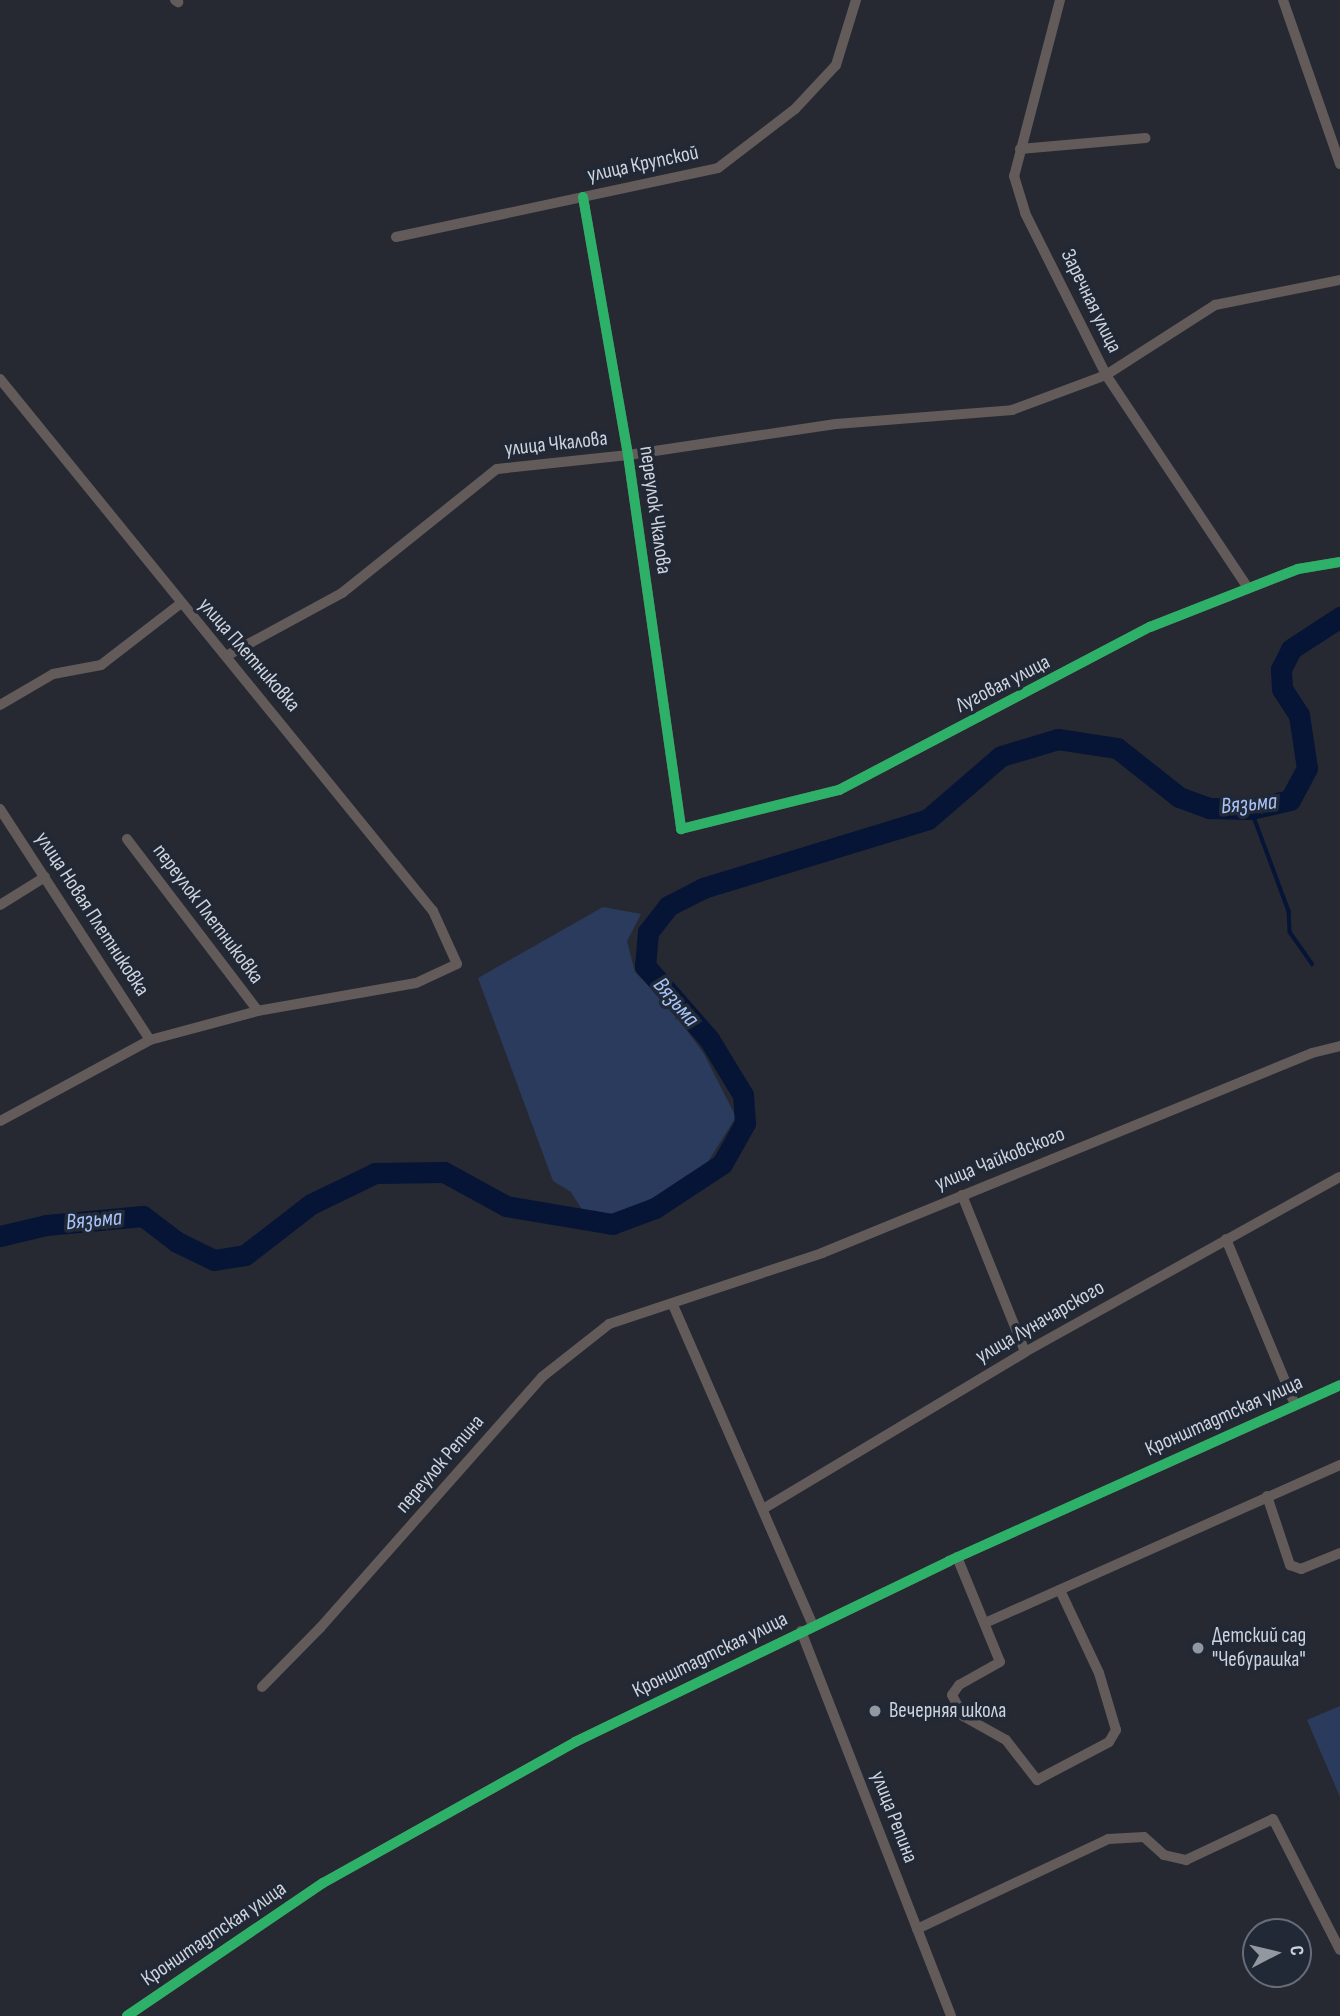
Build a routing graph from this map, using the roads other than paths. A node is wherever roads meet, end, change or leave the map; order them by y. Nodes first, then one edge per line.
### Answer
1 (856, 0) edge
2 (1060, 0) edge
3 (1283, 0) edge
4 (1146, 138) dead end
5 (1020, 149) junction
6 (1340, 164) edge
7 (583, 197) junction
8 (396, 237) dead end
9 (1340, 279) edge
10 (1106, 375) junction
11 (0, 379) edge
12 (628, 456) junction
13 (1340, 562) edge
14 (1248, 588) junction
15 (180, 604) junction
16 (228, 655) junction
17 (0, 705) edge
18 (0, 810) edge
19 (681, 829) joint
20 (127, 839) dead end
21 (45, 877) junction
22 (0, 905) edge
23 (258, 1011) junction
24 (150, 1040) junction
25 (1340, 1046) edge
26 (0, 1121) edge
27 (1340, 1177) edge
28 (962, 1195) junction
29 (1226, 1239) junction
30 (673, 1305) junction
31 (1025, 1352) junction
32 (1340, 1385) edge
33 (1295, 1405) junction
34 (1340, 1465) edge
35 (1267, 1496) junction
36 (763, 1509) junction
37 (1340, 1553) edge
38 (957, 1557) junction
39 (1060, 1590) junction
40 (985, 1623) junction
41 (813, 1626) junction
42 (801, 1631) junction
43 (262, 1687) dead end
44 (917, 1929) junction
45 (1340, 1950) edge
46 (127, 2016) edge
47 (951, 2016) edge

1 - 7 street, улица Крупской
2 - 5 street, Заречная улица
3 - 6 street
4 - 5 street
5 - 10 street, Заречная улица
7 - 8 street, улица Крупской
7 - 12 street, переулок Чкалова
9 - 10 street, улица Чкалова
10 - 12 street, улица Чкалова
10 - 14 street, Заречная улица
11 - 15 street, улица Плетниковка
12 - 16 street, улица Чкалова
12 - 19 street, переулок Чкалова
13 - 14 street, Луговая улица
14 - 19 street, Луговая улица
15 - 16 street, улица Плетниковка
15 - 17 street
16 - 23 street, улица Плетниковка
18 - 21 street, улица Новая Плетниковка
20 - 23 street, переулок Плетниковка
21 - 22 street
21 - 24 street, улица Новая Плетниковка
23 - 24 street
24 - 26 street
25 - 28 street, улица Чайковского
27 - 29 street, улица Луначарского
28 - 30 street, улица Чайковского
28 - 31 street
29 - 31 street, улица Луначарского
29 - 33 street
30 - 36 street
30 - 43 street, переулок Репина
31 - 36 street, улица Луначарского
32 - 33 street, Кронштадтская улица
33 - 38 street, Кронштадтская улица
34 - 35 street
35 - 37 street
35 - 39 street
36 - 41 street
38 - 40 street
38 - 41 street, Кронштадтская улица
39 - 40 street
39 - 40 street
41 - 42 street, Кронштадтская улица
42 - 44 street, улица Репина
42 - 46 street, Кронштадтская улица
44 - 45 street
44 - 47 street, улица Репина

